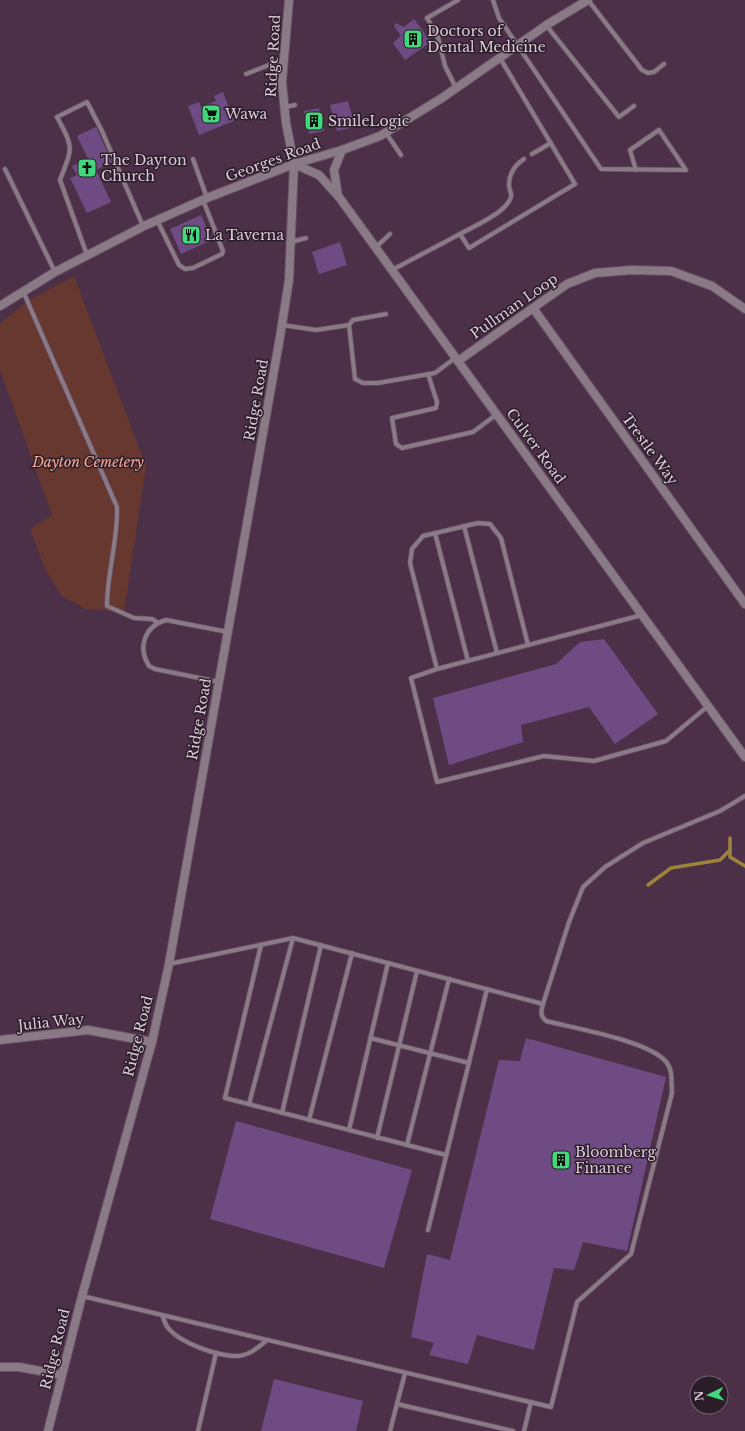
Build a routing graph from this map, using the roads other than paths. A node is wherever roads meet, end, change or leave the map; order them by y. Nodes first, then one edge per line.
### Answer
1 (289, 0) edge
2 (458, 0) edge
3 (493, 0) edge
4 (588, 0) edge
5 (546, 25) junction
6 (518, 45) junction
7 (499, 58) junction
8 (284, 59) junction
9 (664, 64) dead end
10 (246, 74) dead end
11 (456, 88) junction
12 (295, 105) dead end
13 (634, 106) dead end
14 (284, 107) junction
15 (386, 132) junction
16 (551, 144) junction
17 (342, 150) junction
18 (532, 154) dead end
19 (401, 156) dead end
20 (194, 159) dead end
21 (524, 159) dead end
22 (294, 164) junction
23 (5, 169) dead end
24 (636, 170) junction
25 (339, 197) junction
26 (205, 199) junction
27 (157, 220) junction
28 (144, 226) junction
29 (390, 234) dead end
30 (460, 234) junction
31 (306, 238) dead end
32 (291, 242) junction
33 (375, 247) junction
34 (87, 255) junction
35 (392, 270) junction
36 (55, 272) junction
37 (23, 291) junction
38 (0, 306) edge
39 (533, 308) junction
40 (745, 309) edge
41 (386, 314) dead end
42 (282, 325) junction
43 (349, 325) junction
44 (457, 360) junction
45 (428, 374) junction
46 (497, 414) junction
47 (464, 526) junction
48 (435, 533) junction
49 (745, 604) edge
50 (642, 615) junction
51 (157, 622) junction
52 (228, 632) junction
53 (528, 645) junction
54 (497, 653) junction
55 (468, 661) junction
56 (437, 669) junction
57 (219, 682) junction
58 (708, 706) junction
59 (745, 757) edge
60 (745, 796) edge
61 (293, 938) junction
62 (261, 945) junction
63 (321, 945) junction
64 (352, 953) junction
65 (388, 963) junction
66 (168, 964) junction
67 (417, 971) junction
68 (449, 979) junction
69 (487, 989) junction
70 (543, 1004) junction
71 (370, 1038) junction
72 (0, 1040) edge
73 (152, 1042) junction
74 (399, 1045) junction
75 (430, 1053) junction
76 (469, 1063) junction
77 (249, 1104) junction
78 (282, 1113) junction
79 (309, 1120) junction
80 (349, 1130) junction
81 (377, 1138) junction
82 (408, 1145) junction
83 (446, 1156) junction
84 (428, 1230) dead end
85 (82, 1296) junction
86 (162, 1314) junction
87 (267, 1340) junction
88 (216, 1353) junction
89 (0, 1367) edge
90 (405, 1373) junction
91 (62, 1376) junction
92 (531, 1402) junction
93 (397, 1404) junction
94 (48, 1431) edge
95 (198, 1431) edge
96 (390, 1431) edge
97 (513, 1431) edge
98 (524, 1431) edge

1 - 8 street, Ridge Road
2 - 11 lane
3 - 6 lane
4 - 5 street, Georges Road
4 - 9 lane
5 - 6 street, Georges Road
5 - 13 lane
6 - 7 street, Georges Road
6 - 24 lane
7 - 11 street, Georges Road
7 - 16 lane
8 - 10 lane
8 - 14 street, Ridge Road
11 - 15 street, Georges Road
12 - 14 lane
14 - 22 street, Ridge Road
15 - 17 street, Georges Road
15 - 19 lane
16 - 18 lane
16 - 30 lane
17 - 22 street, Georges Road
17 - 25 street
20 - 26 lane
21 - 30 lane
22 - 25 street, Culver Road
22 - 26 street, Georges Road
22 - 32 street, Ridge Road
23 - 36 lane
24 - 24 lane
25 - 33 street, Culver Road
26 - 27 street, Georges Road
26 - 27 lane
27 - 28 street, Georges Road
28 - 34 street, Georges Road
28 - 34 lane
29 - 33 lane
30 - 35 lane
31 - 32 lane
32 - 42 street, Ridge Road
33 - 35 street, Culver Road
34 - 36 street, Georges Road
35 - 44 street, Culver Road
36 - 37 street, Georges Road
37 - 38 street, Georges Road
37 - 51 lane
39 - 40 street, Pullman Loop
39 - 44 street, Pullman Loop
39 - 49 street, Trestle Way
41 - 43 lane
42 - 43 lane
42 - 52 street, Ridge Road
43 - 45 lane
44 - 45 lane
44 - 46 street, Culver Road
45 - 46 lane
46 - 50 street, Culver Road
47 - 48 lane
47 - 53 lane
47 - 54 lane
48 - 55 lane
48 - 56 lane
50 - 53 lane
50 - 58 street, Culver Road
51 - 52 lane
51 - 57 lane
52 - 57 street, Ridge Road
53 - 54 lane
54 - 55 lane
55 - 56 lane
56 - 58 lane
57 - 66 street, Ridge Road
58 - 59 street, Culver Road
60 - 70 lane
61 - 62 lane
61 - 63 lane
61 - 77 lane
62 - 66 lane
62 - 77 lane
63 - 64 lane
63 - 78 lane
64 - 65 lane
64 - 79 lane
65 - 67 lane
65 - 71 lane
66 - 73 street, Ridge Road
67 - 68 lane
67 - 74 lane
68 - 69 lane
68 - 75 lane
69 - 70 lane
69 - 76 lane
70 - 92 lane
71 - 74 lane
71 - 80 lane
72 - 73 street, Julia Way
73 - 85 street, Ridge Road
74 - 75 lane
74 - 81 lane
75 - 76 lane
75 - 82 lane
76 - 83 lane
77 - 78 lane
78 - 79 lane
79 - 80 lane
80 - 81 lane
81 - 82 lane
82 - 83 lane
83 - 84 lane
85 - 86 lane
85 - 91 street, Ridge Road
86 - 87 lane
86 - 88 lane
87 - 88 lane
87 - 90 lane
88 - 95 lane
89 - 91 street
90 - 92 lane
90 - 93 lane
91 - 94 street, Ridge Road
92 - 98 lane
93 - 96 lane
93 - 97 lane

